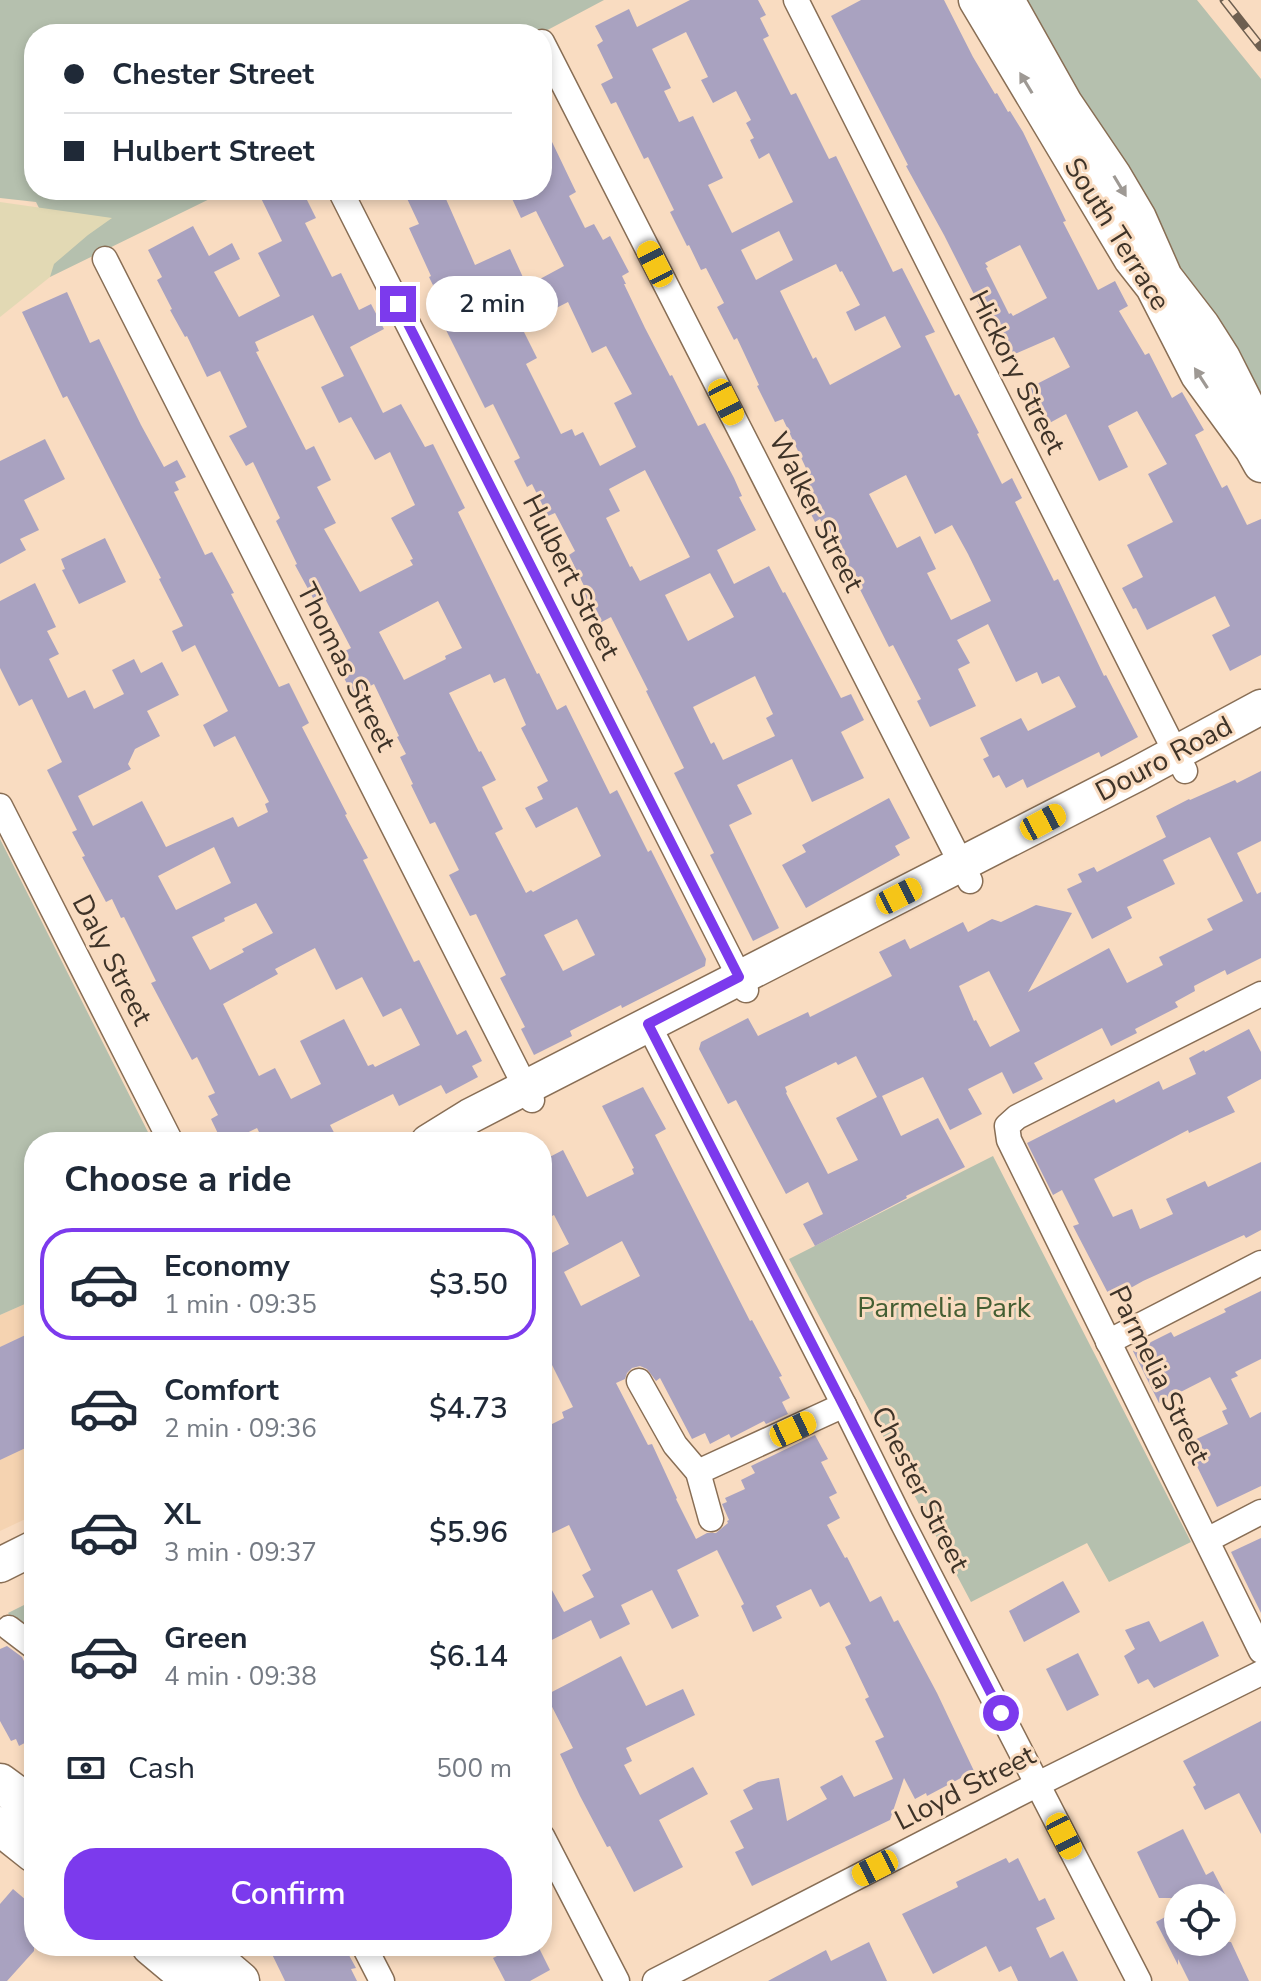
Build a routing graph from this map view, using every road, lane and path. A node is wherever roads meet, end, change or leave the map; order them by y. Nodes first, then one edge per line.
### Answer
1 (796, 0) edge
2 (976, 0) edge
3 (1007, 0) edge
4 (552, 62) edge
5 (345, 200) edge
6 (105, 259) dead end
7 (1256, 414) edge
8 (1261, 465) edge
9 (1261, 707) edge
10 (1261, 729) edge
11 (1180, 762) junction
12 (0, 806) edge
13 (966, 872) junction
14 (743, 985) junction
15 (1261, 994) edge
16 (652, 1031) junction
17 (529, 1095) junction
18 (166, 1132) edge
19 (444, 1132) edge
20 (475, 1132) edge
21 (1261, 1263) edge
22 (1108, 1342) junction
23 (639, 1381) dead end
24 (844, 1405) junction
25 (698, 1472) junction
26 (1261, 1512) edge
27 (711, 1519) dead end
28 (1207, 1540) junction
29 (24, 1553) edge
30 (0, 1565) edge
31 (24, 1575) edge
32 (0, 1587) edge
33 (9, 1628) dead end
34 (24, 1639) edge
35 (1261, 1651) edge
36 (1261, 1673) edge
37 (1038, 1784) junction
38 (17, 1798) edge
39 (24, 1821) edge
40 (552, 1855) edge
41 (163, 1956) edge
42 (211, 1956) edge
43 (369, 1956) edge
44 (193, 1981) edge
45 (240, 1981) edge
46 (382, 1981) edge
47 (617, 1981) edge
48 (655, 1981) edge
49 (1139, 1981) edge

1 - 11 street, Hickory Street
8 -> 2 street, South Terrace
3 -> 7 street, South Terrace
4 - 13 street, Walker Street
5 - 14 street, Hulbert Street
6 - 17 street, Thomas Street
9 - 11 street, Douro Road
10 - 11 street, Douro Road
11 - 13 street, Douro Road
12 - 18 street, Daly Street
13 - 14 street, Douro Road
14 - 16 street, Douro Road
15 - 22 street, Parmelia Street
16 - 17 street, Douro Road
16 - 24 street, Chester Street
17 - 19 street, Douro Road
17 - 20 street, Douro Road
21 - 22 street
22 - 28 street, Parmelia Street
23 - 25 street
24 - 25 street
24 - 37 street, Chester Street
25 - 27 street
26 - 28 street
28 - 35 street, Parmelia Street
29 - 30 street
31 - 32 street
33 - 34 street
36 - 37 street, Lloyd Street
37 - 48 street, Lloyd Street
37 - 49 street, Chester Street
38 - 39 main road
40 - 47 street
41 - 44 main road
42 - 45 main road
43 - 46 street

